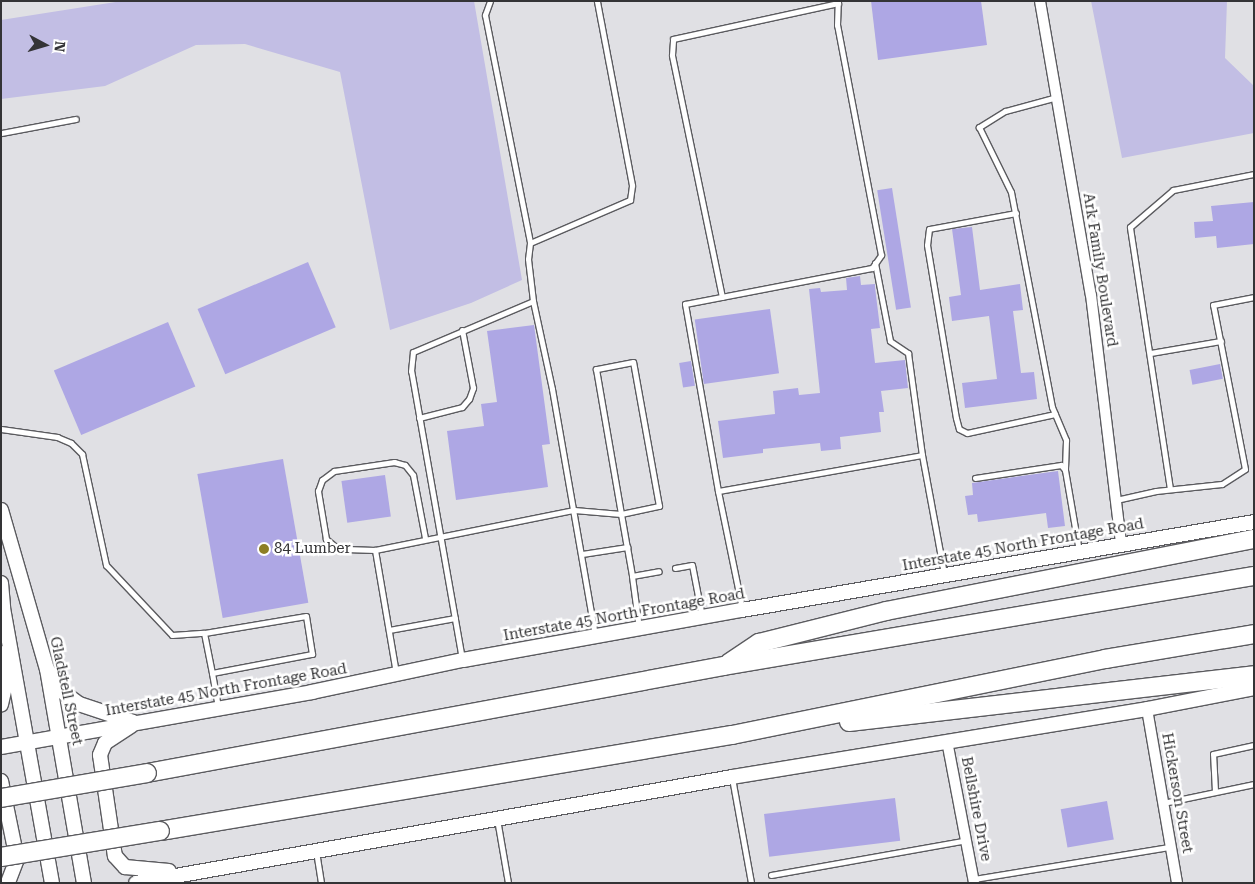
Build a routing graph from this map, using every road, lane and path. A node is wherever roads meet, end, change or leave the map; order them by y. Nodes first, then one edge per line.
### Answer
1 (490, 1) edge
2 (597, 1) edge
3 (1040, 1) edge
4 (838, 2) edge
5 (1057, 97) junction
6 (76, 119) dead end
7 (1, 133) edge
8 (1254, 174) edge
9 (1016, 213) junction
10 (530, 243) junction
11 (876, 263) junction
12 (722, 297) junction
13 (1254, 297) edge
14 (533, 300) junction
15 (462, 330) junction
16 (1221, 341) junction
17 (1150, 353) junction
18 (1055, 414) junction
19 (419, 418) junction
20 (1, 429) edge
21 (922, 455) junction
22 (1065, 470) junction
23 (975, 478) dead end
24 (1170, 489) junction
25 (718, 492) junction
26 (1115, 500) junction
27 (1, 510) edge
28 (574, 510) junction
29 (621, 514) junction
30 (1254, 522) edge
31 (440, 535) junction
32 (425, 538) junction
33 (1254, 539) edge
34 (1121, 544) junction
35 (627, 547) junction
36 (375, 550) junction
37 (1079, 551) junction
38 (582, 554) junction
39 (675, 568) dead end
40 (658, 571) dead end
41 (632, 576) junction
42 (1254, 576) edge
43 (944, 577) junction
44 (1, 583) edge
45 (742, 610) junction
46 (455, 618) junction
47 (702, 618) junction
48 (389, 630) junction
49 (640, 630) junction
50 (204, 633) junction
51 (1254, 634) edge
52 (596, 638) junction
53 (1, 654) edge
54 (463, 660) junction
55 (724, 666) junction
56 (47, 670) junction
57 (212, 673) junction
58 (396, 674) junction
59 (1254, 675) edge
60 (1254, 688) edge
61 (1, 705) edge
62 (218, 708) junction
63 (1147, 709) junction
64 (136, 723) junction
65 (732, 735) junction
66 (60, 737) junction
67 (947, 741) junction
68 (26, 744) junction
69 (1254, 744) edge
70 (1, 747) edge
71 (732, 777) junction
72 (1, 781) edge
73 (1254, 784) edge
74 (1215, 791) junction
75 (1, 798) edge
76 (1163, 803) junction
77 (497, 819) junction
78 (968, 840) junction
79 (1170, 847) junction
80 (316, 850) junction
81 (1, 857) edge
82 (197, 872) junction
83 (771, 875) dead end
84 (974, 881) edge
85 (143, 882) edge
86 (8, 883) edge
87 (52, 883) edge
88 (84, 883) edge
89 (321, 883) edge
90 (508, 883) edge
91 (751, 883) edge
92 (1177, 883) edge

1 - 10 lane
2 - 10 lane
3 - 5 street, Ark Family Boulevard
4 - 11 lane
4 - 12 lane
5 - 9 lane
5 - 26 street, Ark Family Boulevard
6 - 7 lane
8 - 17 lane
9 - 18 lane
9 - 18 lane
10 - 14 lane
11 - 12 lane
11 - 21 lane
12 - 25 lane
13 - 16 lane
14 - 15 lane
14 - 28 lane
15 - 19 lane
15 - 19 lane
16 - 17 lane
16 - 24 lane
17 - 24 lane
18 - 22 lane
19 - 31 lane
20 - 50 lane
21 - 25 lane
21 - 43 lane
22 - 23 lane
22 - 37 lane
24 - 26 lane
25 - 45 lane
26 - 34 street, Ark Family Boulevard
27 - 56 main road, Gladstell Street
28 - 29 lane
28 - 31 lane
28 - 38 lane
29 - 29 lane
29 - 35 lane
30 - 34 main road, Interstate 45 North Frontage Road
31 - 32 lane
31 - 46 lane
32 - 36 lane
32 - 36 lane
33 - 55 highway
34 - 37 main road, Interstate 45 North Frontage Road
35 - 38 lane
35 - 41 lane
36 - 48 lane
37 - 43 main road, Interstate 45 North Frontage Road
38 - 52 lane
39 - 47 lane
40 - 41 lane
41 - 49 lane
42 - 55 highway
43 - 45 main road, Interstate 45 North Frontage Road
44 - 68 main road
45 - 47 main road, Interstate 45 North Frontage Road
46 - 48 lane
46 - 54 lane
47 - 49 main road, Interstate 45 North Frontage Road
48 - 58 lane
49 - 52 main road, Interstate 45 North Frontage Road
50 - 57 lane
50 - 57 lane
51 - 65 highway
52 - 54 main road, Interstate 45 North Frontage Road
53 - 61 main road
54 - 58 main road, Interstate 45 North Frontage Road
55 - 75 highway, bridge
56 - 64 main road
56 - 66 main road, Gladstell Street
57 - 62 lane
58 - 62 main road, Interstate 45 North Frontage Road
59 - 65 highway
60 - 63 main road
62 - 64 main road, Interstate 45 North Frontage Road
63 - 67 main road
63 - 76 street, Hickerson Street
64 - 66 main road, Interstate 45 North Frontage Road
64 - 82 main road
65 - 81 highway, bridge
66 - 68 main road, Interstate 45 North Frontage Road
66 - 88 main road, Gladstell Street
67 - 71 main road
67 - 78 street, Bellshire Drive
68 - 70 main road, Interstate 45 North Frontage Road
68 - 87 main road
69 - 74 lane
71 - 77 main road
71 - 91 lane
72 - 86 main road
73 - 74 lane
74 - 76 lane
76 - 79 street, Hickerson Street
77 - 80 main road
77 - 90 lane
78 - 83 lane
78 - 84 street, Bellshire Drive
79 - 84 lane
79 - 92 street, Hickerson Street
80 - 82 main road
80 - 89 lane
82 - 85 main road

